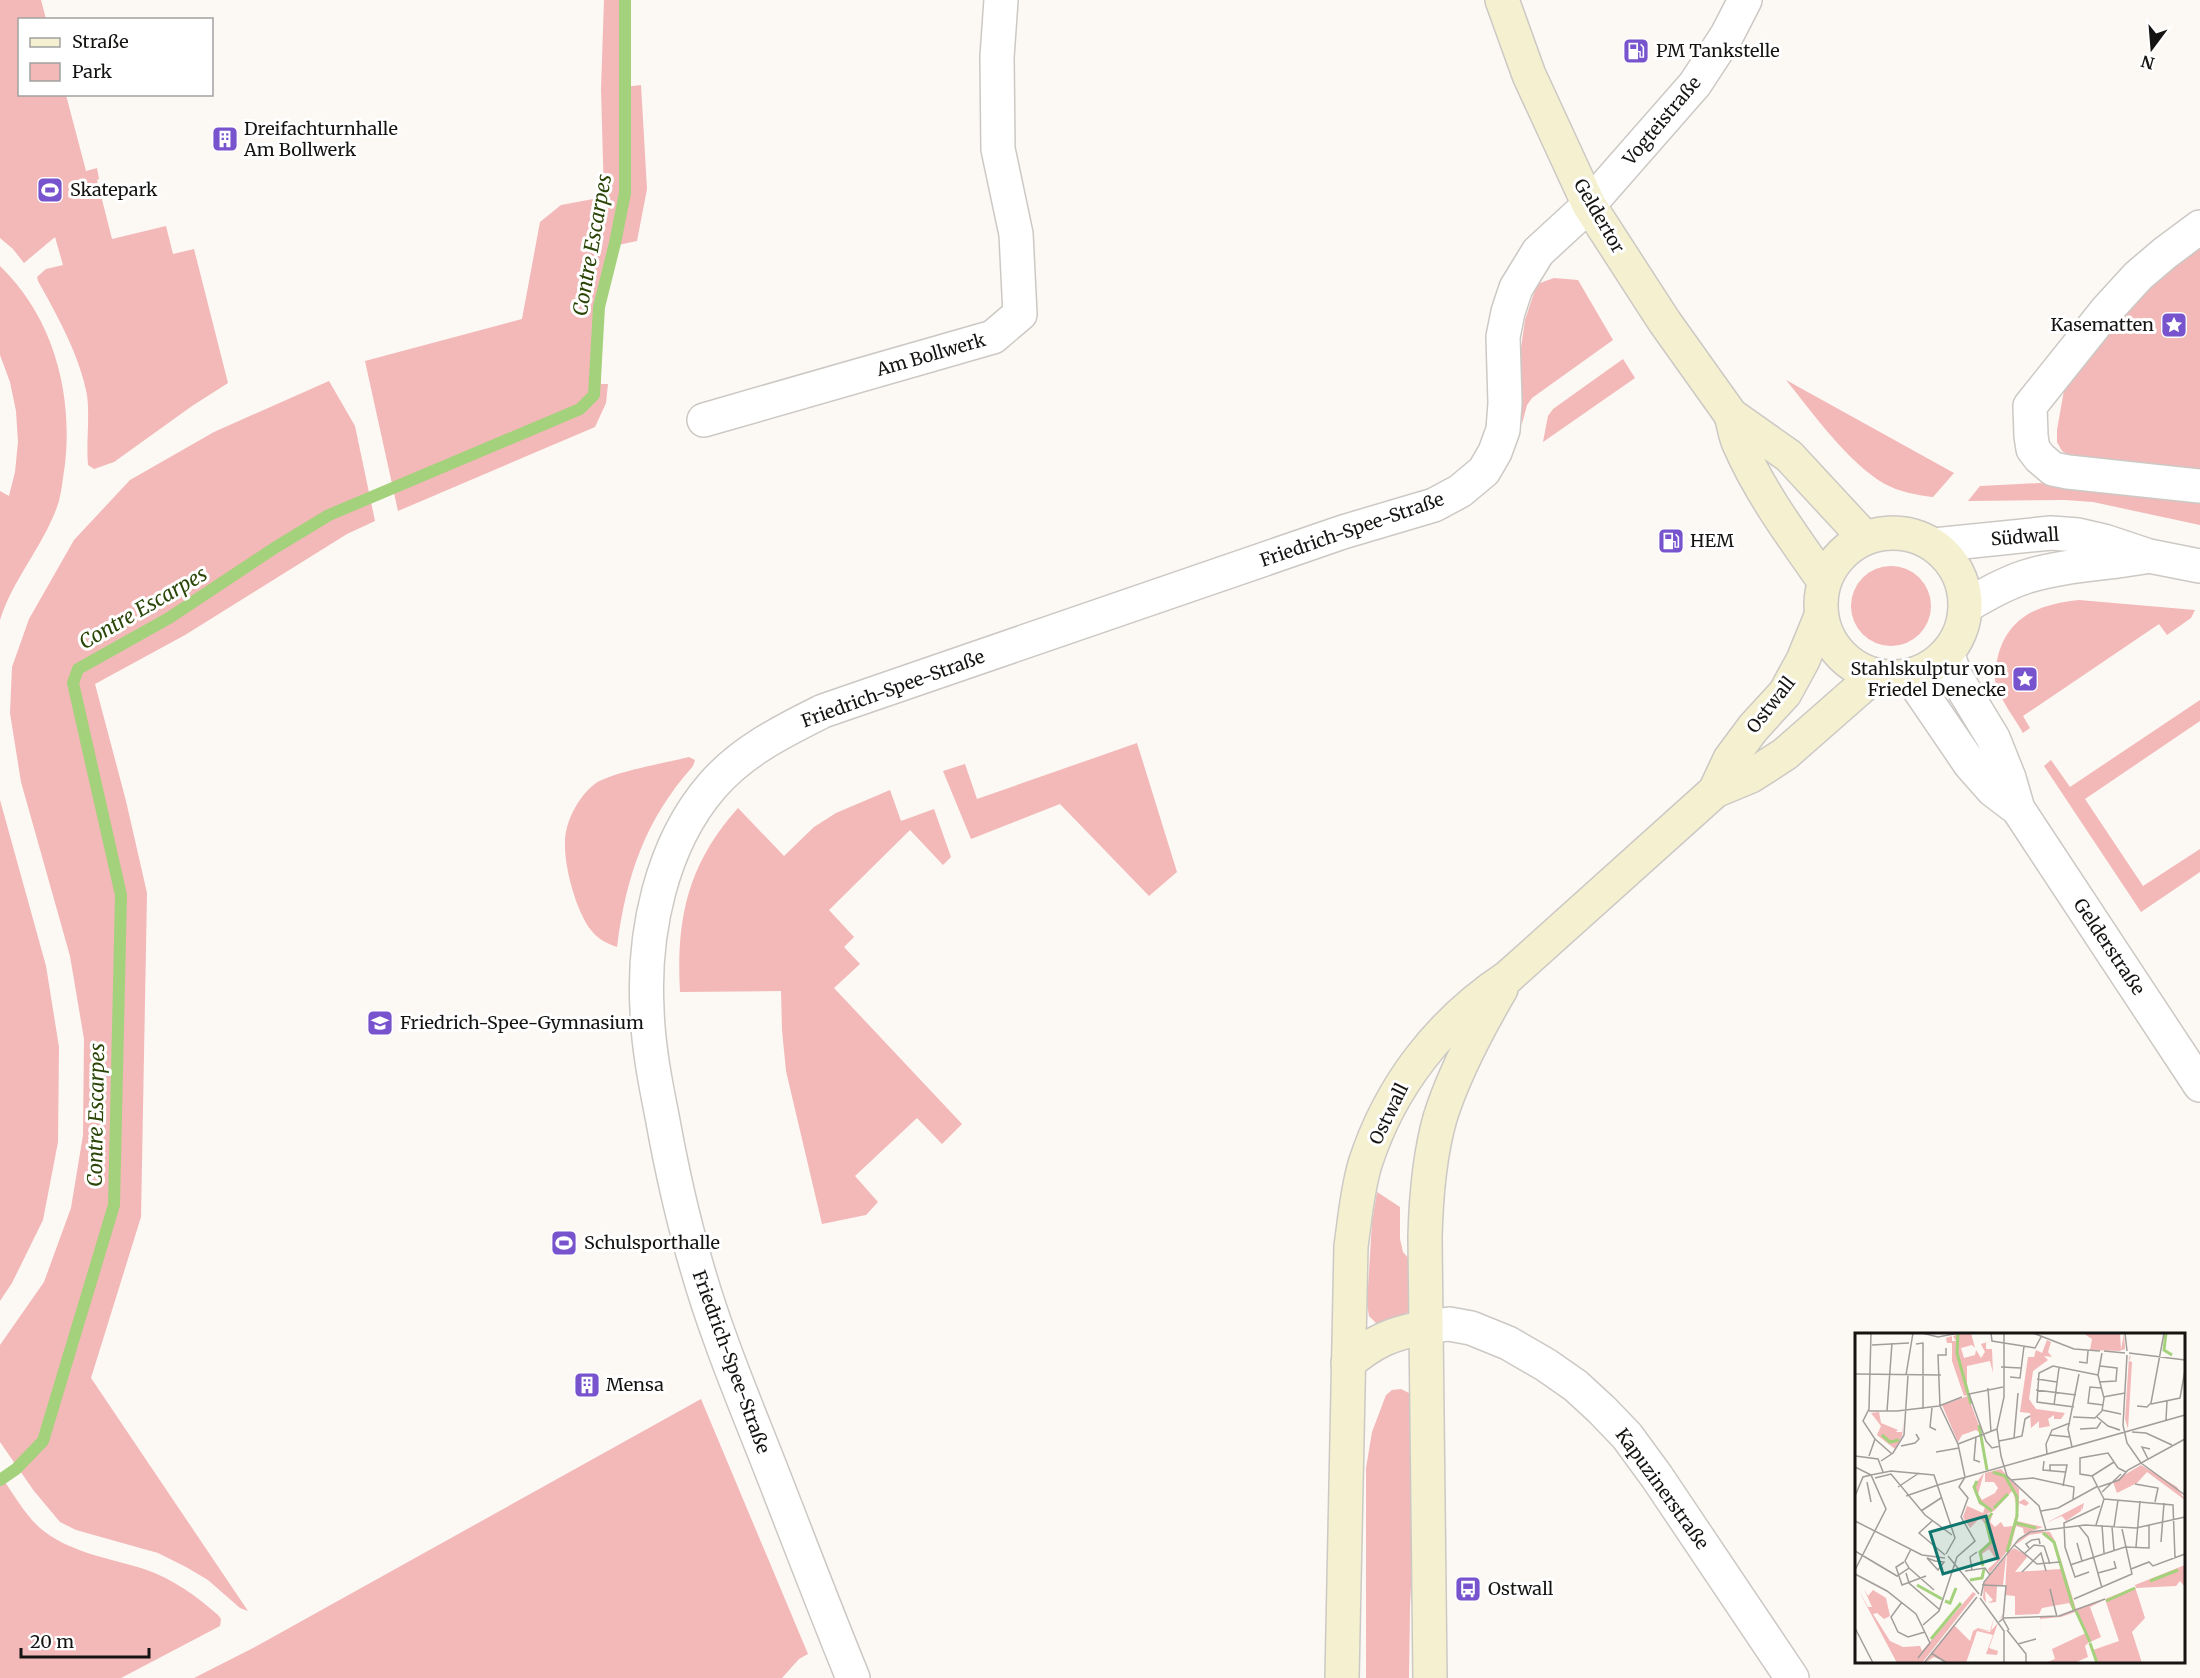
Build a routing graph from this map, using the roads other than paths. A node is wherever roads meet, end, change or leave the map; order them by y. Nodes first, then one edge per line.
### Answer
1 (1000, 0) edge
2 (1502, 0) edge
3 (1745, 0) edge
4 (1589, 205) junction
5 (2200, 227) edge
6 (1731, 415) junction
7 (704, 420) dead end
8 (2200, 486) edge
9 (1865, 538) junction
10 (1934, 545) junction
11 (2149, 556) junction
12 (2200, 566) edge
13 (1824, 581) junction
14 (1966, 606) junction
15 (1821, 616) junction
16 (1947, 653) junction
17 (1875, 675) junction
18 (1910, 676) junction
19 (1715, 791) junction
20 (2018, 810) junction
21 (1508, 977) junction
22 (2200, 1085) edge
23 (1426, 1327) junction
24 (1348, 1363) junction
25 (853, 1678) edge
26 (1342, 1678) edge
27 (1430, 1678) edge
28 (1792, 1678) edge

1 - 7 street, Am Bollwerk
2 - 4 main road, Geldertor
3 - 4 street, Vogteistraße
4 - 6 main road, Geldertor
4 - 25 street, Friedrich-Spee-Straße
5 - 8 street
6 - 9 main road, Geldertor
6 - 13 main road, Geldertor
9 - 10 main road
9 - 13 main road
10 - 11 street, Südwall
10 - 14 main road
11 - 12 street, Südwall
11 - 14 street, Südwall
13 - 15 main road
14 - 16 main road
15 - 17 main road
15 - 19 main road, Ostwall
16 - 18 main road
16 - 20 street, Gelderstraße
17 - 18 main road
17 - 19 main road, Ostwall
18 - 20 street, Gelderstraße
19 - 21 main road, Ostwall
20 - 22 street, Gelderstraße
21 - 23 main road, Ostwall
21 - 24 main road, Ostwall
23 - 24 main road
23 - 27 main road, Ostwall
23 - 28 street, Kapuzinerstraße
24 - 26 main road, Ostwall

